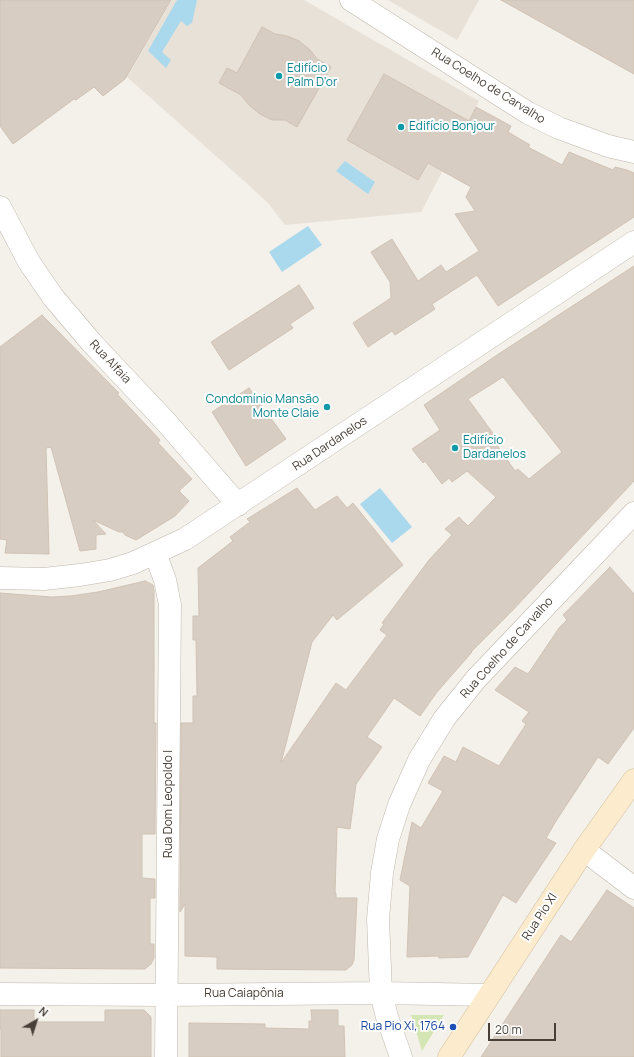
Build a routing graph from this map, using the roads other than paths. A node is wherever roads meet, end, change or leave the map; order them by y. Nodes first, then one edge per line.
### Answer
1 (351, 0) edge
2 (634, 152) edge
3 (0, 207) edge
4 (634, 242) edge
5 (238, 505) junction
6 (634, 513) edge
7 (155, 553) junction
8 (0, 578) edge
9 (634, 780) edge
10 (584, 850) junction
11 (634, 888) edge
12 (381, 993) junction
13 (0, 994) edge
14 (167, 995) junction
15 (489, 995) junction
16 (166, 1057) edge
17 (401, 1057) edge
18 (449, 1057) edge

1 - 2 street, Rua Coelho de Carvalho
3 - 5 street, Rua Alfaia
4 - 5 street, Rua Dardanelos
5 - 7 street, Rua Dardanelos
6 - 12 street, Rua Coelho de Carvalho
7 - 8 street, Rua Dardanelos
7 - 14 street, Rua Dom Leopoldo I
9 - 10 street, Rua Pio XI
10 - 11 street
10 - 15 street, Rua Pio XI
12 - 14 street, Rua Caiapônia
12 - 15 street, Rua Caiapônia
12 - 17 street, Rua Coelho de Carvalho
13 - 14 street, Rua Caiapônia
14 - 16 street, Rua Dom Leopoldo I
15 - 18 street, Rua Pio XI

